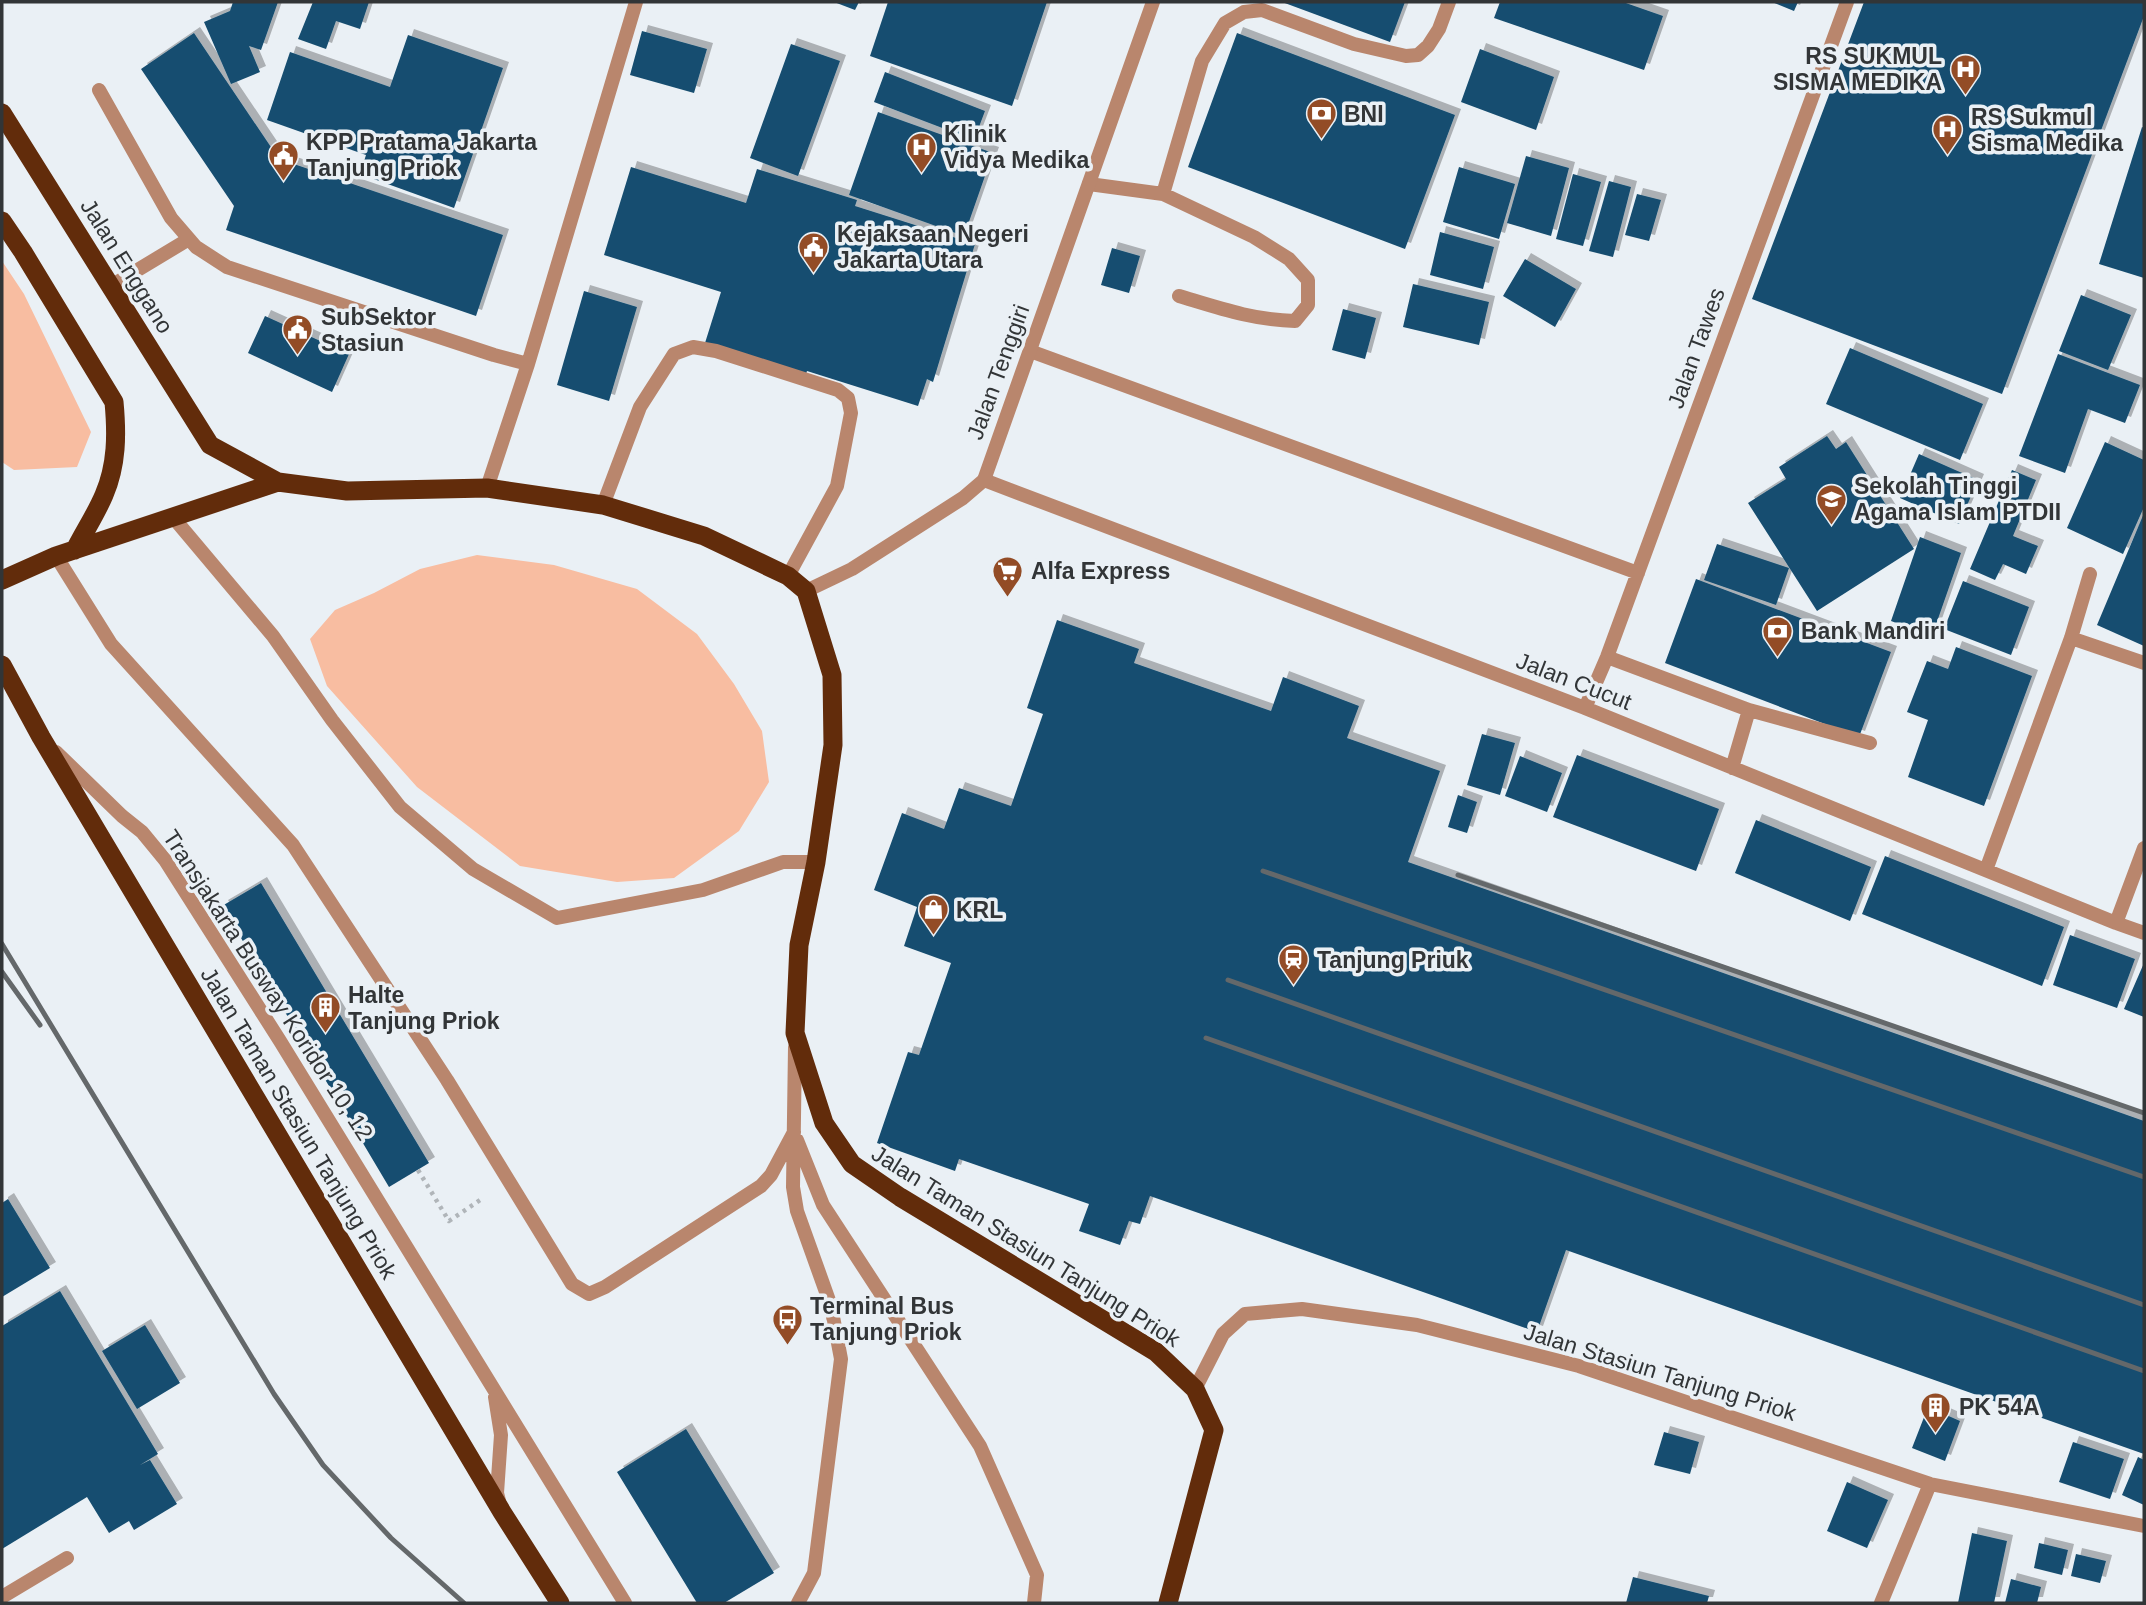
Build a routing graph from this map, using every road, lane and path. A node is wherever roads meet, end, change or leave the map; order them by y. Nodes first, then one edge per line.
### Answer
1 (636, 2) edge
2 (1153, 2) edge
3 (1449, 2) edge
4 (1847, 2) edge
5 (99, 90) dead end
6 (2, 113) edge
7 (1089, 184) junction
8 (1163, 194) junction
9 (2, 221) edge
10 (189, 239) junction
11 (111, 286) junction
12 (1179, 296) dead end
13 (1030, 351) junction
14 (528, 364) junction
15 (984, 480) junction
16 (278, 482) junction
17 (487, 488) junction
18 (603, 505) junction
19 (172, 516) junction
20 (66, 553) junction
21 (1638, 573) junction
22 (2090, 574) dead end
23 (789, 576) junction
24 (2, 580) edge
25 (806, 591) junction
26 (2071, 638) junction
27 (1607, 657) junction
28 (2144, 663) edge
29 (2, 665) edge
30 (1585, 708) junction
31 (1749, 710) junction
32 (41, 737) junction
33 (1870, 743) dead end
34 (1732, 768) junction
35 (2144, 848) edge
36 (816, 862) junction
37 (1986, 870) junction
38 (2116, 923) junction
39 (2144, 933) edge
40 (795, 1033) junction
41 (794, 1132) junction
42 (418, 1170) dead end
43 (509, 1180) junction
44 (494, 1389) junction
45 (1195, 1389) junction
46 (1930, 1484) junction
47 (502, 1512) junction
48 (2144, 1526) edge
49 (67, 1558) dead end
50 (532, 1559) junction
51 (2, 1597) edge
52 (559, 1603) edge
53 (566, 1603) edge
54 (625, 1603) edge
55 (798, 1603) edge
56 (1034, 1603) edge
57 (1168, 1603) edge
58 (1881, 1603) edge

1 - 14 street
2 - 7 street, Jalan Tenggiri
3 - 8 street
4 - 21 street, Jalan Tawes
5 - 10 street
6 - 11 highway, Jalan Enggano
7 - 8 street
7 - 13 street, Jalan Tenggiri
8 - 12 street
9 - 20 highway
10 - 11 street
10 - 14 street
11 - 16 highway, Jalan Enggano
13 - 15 street, Jalan Tenggiri
13 - 21 street
14 - 17 street
15 - 25 street
15 - 30 street, Jalan Cucut
16 - 17 highway
16 - 19 highway
17 - 18 highway
18 - 23 highway
18 - 23 street
19 - 20 highway
19 - 36 street
20 - 24 highway
20 - 43 street
21 - 27 street, Jalan Tawes
22 - 26 street
23 - 25 highway
25 - 36 highway, Jalan Taman Stasiun Tanjung Priok
26 - 28 street
26 - 37 street
27 - 30 street, Jalan Tawes
27 - 31 street
29 - 32 highway, Jalan Taman Stasiun Tanjung Priok
30 - 34 street, Jalan Cucut
31 - 33 street
31 - 34 street
32 - 44 street, Transjakarta Busway Koridor 10, 12
32 - 47 highway, Jalan Taman Stasiun Tanjung Priok
34 - 37 street, Jalan Cucut
35 - 38 street
36 - 40 highway, Jalan Taman Stasiun Tanjung Priok
37 - 38 street, Jalan Cucut
38 - 39 street, Jalan Cucut
40 - 41 street
40 - 45 highway, Jalan Taman Stasiun Tanjung Priok
41 - 43 street
41 - 55 street
41 - 56 street
42 - 43 path
44 - 47 street, Transjakarta Busway Koridor 10, 12
44 - 54 street, Transjakarta Busway Koridor 10, 12
45 - 46 street, Jalan Stasiun Tanjung Priok
45 - 57 highway, Jalan Taman Stasiun Tanjung Priok
46 - 48 street, Jalan Stasiun Tanjung Priok
46 - 58 street
47 - 50 highway, Jalan Taman Stasiun Tanjung Priok
49 - 51 street
50 - 52 highway, Jalan Taman Stasiun Tanjung Priok
50 - 53 street

